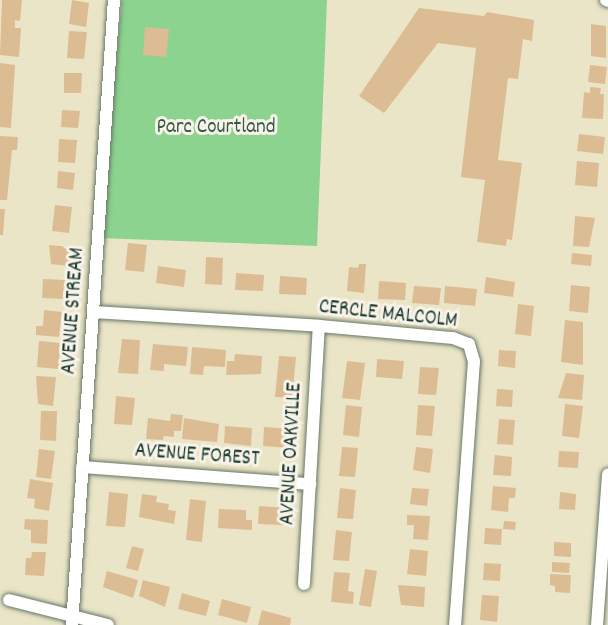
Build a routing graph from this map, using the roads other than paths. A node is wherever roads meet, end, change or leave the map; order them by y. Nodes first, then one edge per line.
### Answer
1 (114, 0) edge
2 (93, 312) junction
3 (319, 326) junction
4 (82, 467) junction
5 (608, 474) edge
6 (310, 484) junction
7 (304, 584) dead end
8 (9, 600) dead end
9 (73, 621) edge
10 (108, 625) edge
11 (455, 625) edge
12 (597, 625) edge

1 - 2 street, AVENUE STREAM
2 - 3 street, CERCLE MALCOLM
2 - 4 street, AVENUE STREAM
3 - 6 street, AVENUE OAKVILLE
3 - 11 street, CERCLE MALCOLM
4 - 6 street, AVENUE FOREST
4 - 9 street, AVENUE STREAM
5 - 12 street
6 - 7 street, AVENUE OAKVILLE
8 - 9 street
9 - 10 street

